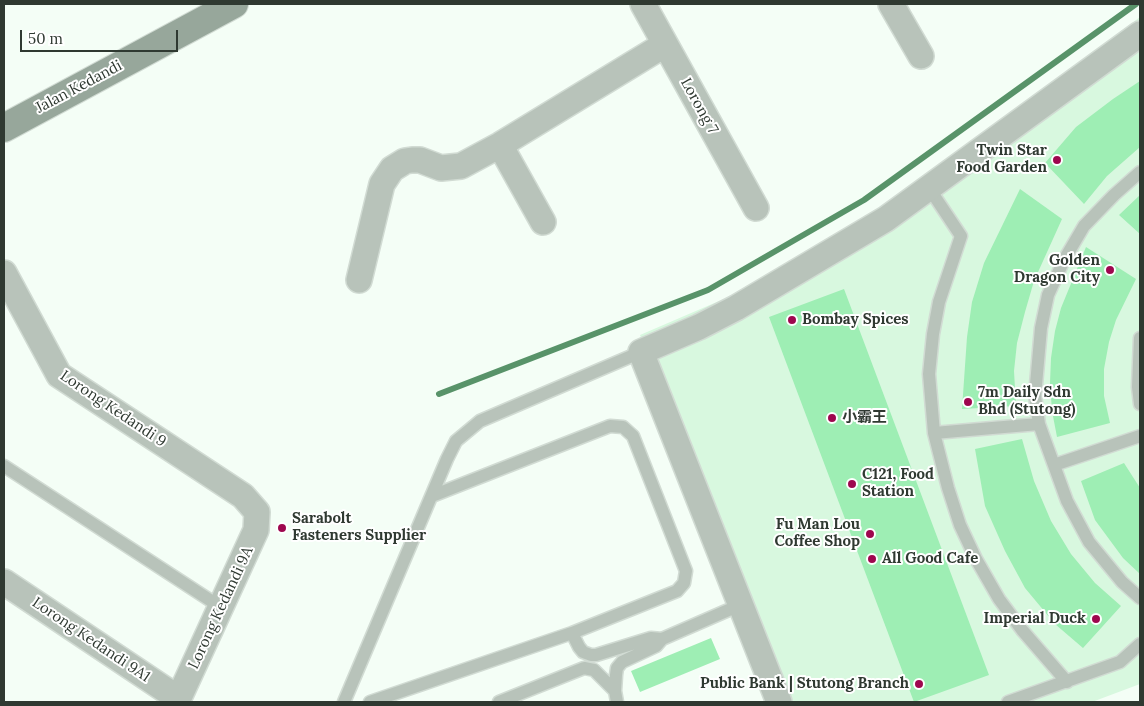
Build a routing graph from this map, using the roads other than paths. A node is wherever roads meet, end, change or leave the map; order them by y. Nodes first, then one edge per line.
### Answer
1 (234, 4) edge
2 (643, 4) edge
3 (891, 4) edge
4 (1140, 34) edge
5 (664, 45) junction
6 (921, 56) dead end
7 (4, 128) edge
8 (500, 145) junction
9 (1140, 172) edge
10 (929, 188) junction
11 (756, 208) dead end
12 (543, 222) dead end
13 (4, 273) edge
14 (359, 280) dead end
15 (1140, 338) edge
16 (641, 352) junction
17 (1140, 404) edge
18 (1039, 424) junction
19 (934, 433) junction
20 (1140, 436) edge
21 (1054, 465) junction
22 (4, 466) edge
23 (432, 496) junction
24 (257, 512) joint
25 (4, 582) edge
26 (1140, 598) edge
27 (740, 605) junction
28 (222, 608) junction
29 (572, 633) junction
30 (662, 639) junction
31 (1140, 644) edge
32 (1067, 682) junction
33 (616, 697) edge
34 (178, 701) edge
35 (344, 702) edge
36 (370, 702) edge
37 (499, 702) edge
38 (779, 702) edge
39 (1008, 702) edge

1 - 7 street, Jalan Kedandi
2 - 5 street, Lorong 7
3 - 6 street
4 - 10 street
5 - 8 street
5 - 11 street, Lorong 7
8 - 12 street
8 - 14 street
9 - 18 lane
10 - 16 street
10 - 19 lane
13 - 24 street, Lorong Kedandi 9
15 - 17 lane
16 - 23 lane
16 - 27 street
18 - 19 lane
18 - 21 lane
19 - 32 lane
20 - 21 lane
21 - 26 lane
22 - 28 lane
23 - 29 lane
23 - 35 lane
24 - 28 street, Lorong Kedandi 9A
25 - 34 street, Lorong Kedandi 9A1
27 - 30 lane
27 - 38 street
28 - 34 street, Lorong Kedandi 9A
29 - 30 lane
29 - 36 lane
30 - 33 lane
31 - 32 lane
32 - 39 lane
33 - 37 lane

